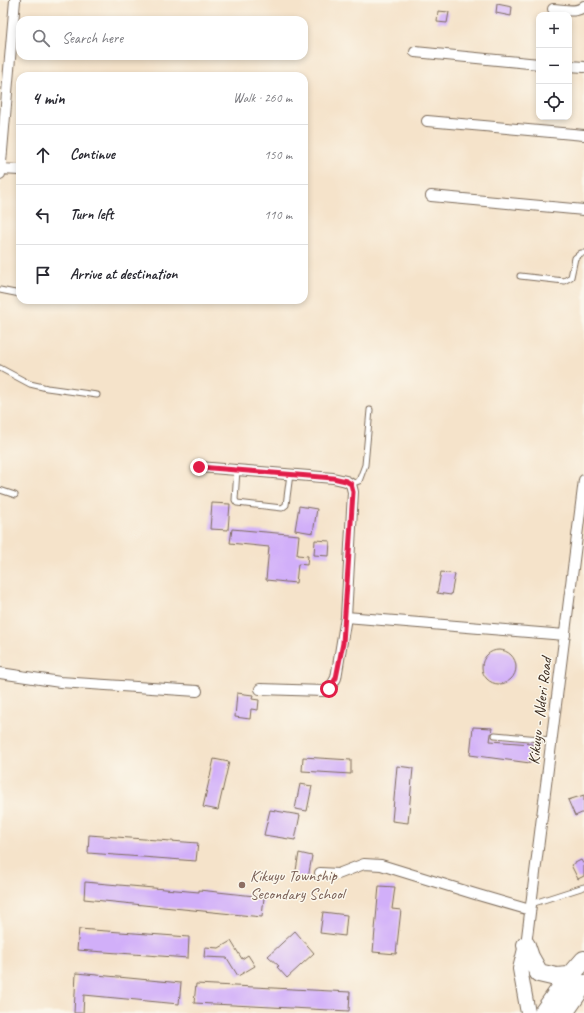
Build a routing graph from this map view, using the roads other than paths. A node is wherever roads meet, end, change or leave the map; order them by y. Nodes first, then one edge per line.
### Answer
1 (15, 0) edge
2 (584, 6) edge
3 (553, 9) dead end
4 (415, 52) dead end
5 (536, 64) edge
6 (572, 66) edge
7 (584, 67) edge
8 (427, 121) dead end
9 (2, 122) edge
10 (584, 135) edge
11 (0, 169) edge
12 (16, 170) edge
13 (0, 174) edge
14 (431, 196) dead end
15 (584, 210) edge
16 (584, 253) edge
17 (520, 276) dead end
18 (0, 290) edge
19 (16, 293) edge
20 (0, 368) edge
21 (97, 395) dead end
22 (370, 410) dead end
23 (199, 467) dead end
24 (237, 470) junction
25 (290, 474) junction
26 (584, 480) edge
27 (351, 484) junction
28 (0, 490) edge
29 (15, 495) dead end
30 (346, 617) junction
31 (565, 635) junction
32 (0, 673) edge
33 (260, 689) dead end
34 (197, 691) dead end
35 (495, 735) dead end
36 (551, 740) junction
37 (320, 873) dead end
38 (584, 887) edge
39 (531, 907) junction
40 (526, 945) junction
41 (584, 960) edge
42 (577, 980) edge
43 (528, 1013) edge
44 (543, 1013) edge
45 (564, 1013) edge

1 - 9 street
2 - 3 street
4 - 5 street
6 - 7 street
8 - 10 street
9 - 11 street
11 - 12 street
11 - 13 street
14 - 15 street
16 - 17 lane
18 - 19 lane
20 - 21 lane
22 - 27 lane
23 - 24 street
24 - 25 street
24 - 25 lane
25 - 27 street
26 - 31 street, Kikuyu - Nderi Road
27 - 30 street
28 - 29 lane
30 - 31 street
30 - 33 street
31 - 36 street, Kikuyu - Nderi Road
32 - 34 street
35 - 36 lane
36 - 39 street, Kikuyu - Nderi Road
37 - 39 street
38 - 39 lane
39 - 40 street, Kikuyu - Nderi Road
40 - 42 highway
40 - 43 street
41 - 42 highway
42 - 44 highway
42 - 45 highway

